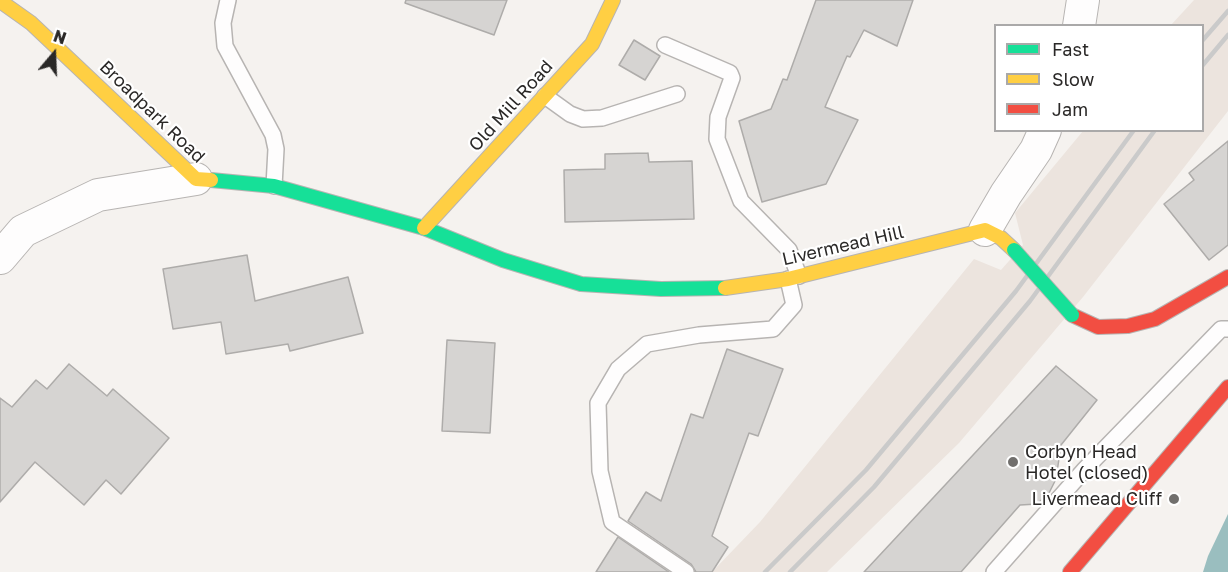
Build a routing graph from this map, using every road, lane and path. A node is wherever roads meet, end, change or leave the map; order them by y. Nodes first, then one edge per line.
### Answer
1 (228, 0) edge
2 (613, 0) edge
3 (1083, 0) edge
4 (0, 1) edge
5 (1079, 24) edge
6 (665, 45) dead end
7 (677, 94) dead end
8 (545, 96) junction
9 (1044, 132) edge
10 (196, 179) junction
11 (274, 186) junction
12 (424, 228) junction
13 (985, 230) junction
14 (1, 254) edge
15 (794, 277) junction
16 (1228, 277) edge
17 (1228, 329) edge
18 (1228, 387) edge
19 (686, 572) edge
20 (994, 572) edge
21 (1070, 572) edge

1 - 11 lane
2 - 8 street, Old Mill Road
3 - 5 street
4 - 10 street, Broadpark Road
6 - 15 lane
7 - 8 lane
8 - 12 street, Old Mill Road
9 - 13 street
10 - 11 street, Livermead Hill
10 - 14 street
11 - 12 street, Livermead Hill
12 - 15 street, Livermead Hill
13 - 15 street, Livermead Hill
13 - 16 street, bridge
15 - 19 lane
17 - 20 lane
18 - 21 street

